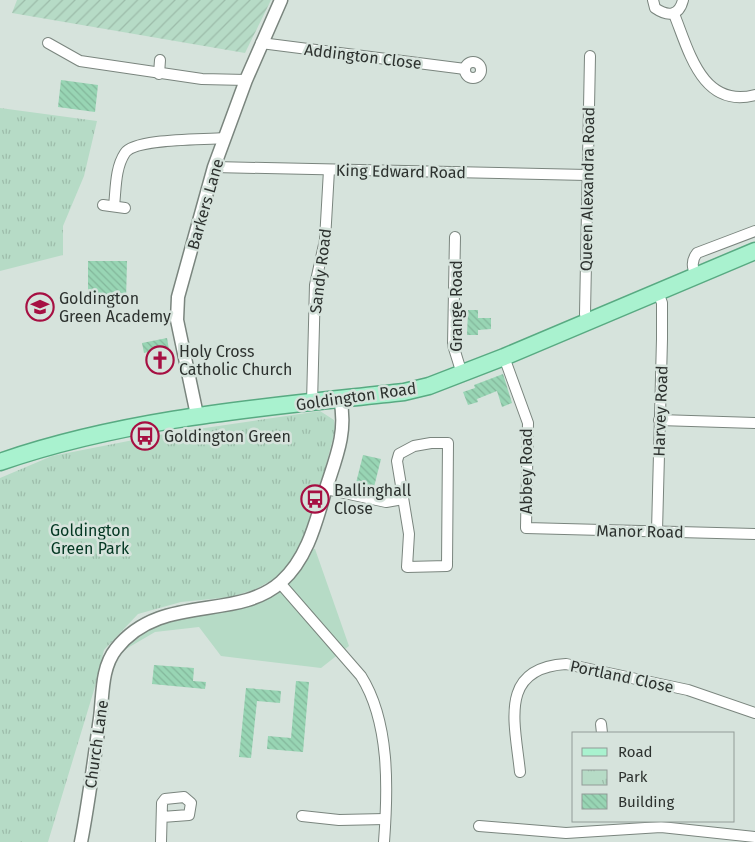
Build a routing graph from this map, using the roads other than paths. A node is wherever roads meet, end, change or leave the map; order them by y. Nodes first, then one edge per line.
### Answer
1 (281, 0) edge
2 (653, 0) edge
3 (683, 0) edge
4 (674, 14) junction
5 (48, 43) dead end
6 (260, 44) junction
7 (590, 56) dead end
8 (160, 60) dead end
9 (464, 69) dead end
10 (159, 74) junction
11 (246, 80) junction
12 (755, 95) edge
13 (224, 138) junction
14 (214, 167) junction
15 (329, 170) junction
16 (587, 175) junction
17 (103, 205) dead end
18 (114, 206) junction
19 (126, 208) dead end
20 (755, 231) edge
21 (456, 237) dead end
22 (755, 250) edge
23 (696, 276) junction
24 (658, 292) junction
25 (588, 322) junction
26 (504, 357) junction
27 (462, 374) junction
28 (340, 399) junction
29 (312, 402) junction
30 (197, 415) junction
31 (658, 420) junction
32 (755, 423) edge
33 (0, 462) edge
34 (326, 489) junction
35 (403, 499) junction
36 (526, 528) joint
37 (657, 531) junction
38 (755, 534) edge
39 (280, 583) junction
40 (755, 713) edge
41 (520, 772) dead end
42 (302, 816) dead end
43 (162, 817) dead end
44 (385, 819) junction
45 (479, 826) dead end
46 (614, 826) edge
47 (755, 837) edge
48 (81, 842) edge
49 (161, 842) edge
50 (384, 842) edge

1 - 6 street, Barkers Lane
2 - 4 street
3 - 4 street
4 - 12 street
5 - 10 street
6 - 9 street, Addington Close
6 - 11 street, Barkers Lane
7 - 16 street, Queen Alexandra Road
8 - 10 street
10 - 11 street
11 - 13 street, Barkers Lane
13 - 14 street, Barkers Lane
13 - 18 street
14 - 15 street, King Edward Road
14 - 30 street, Barkers Lane
15 - 16 street, King Edward Road
15 - 29 street, Sandy Road
16 - 25 street, Queen Alexandra Road
17 - 18 street
18 - 19 street
20 - 23 street
21 - 27 street, Grange Road
22 - 23 main road, Goldington Road
23 - 24 main road, Goldington Road
24 - 25 main road, Goldington Road
24 - 31 street, Harvey Road
25 - 26 main road, Goldington Road
26 - 27 main road, Goldington Road
26 - 36 street, Abbey Road
27 - 28 main road, Goldington Road
28 - 29 main road, Goldington Road
28 - 34 street
29 - 30 main road, Goldington Road
30 - 33 main road, Goldington Road
31 - 32 street
31 - 37 street, Harvey Road
34 - 35 street
34 - 39 street
35 - 35 street
36 - 37 street, Manor Road
37 - 38 street, Manor Road
39 - 44 street
39 - 48 street, Church Lane
40 - 41 street, Portland Close
42 - 44 street
43 - 49 street
44 - 50 street
45 - 46 street
46 - 47 street

